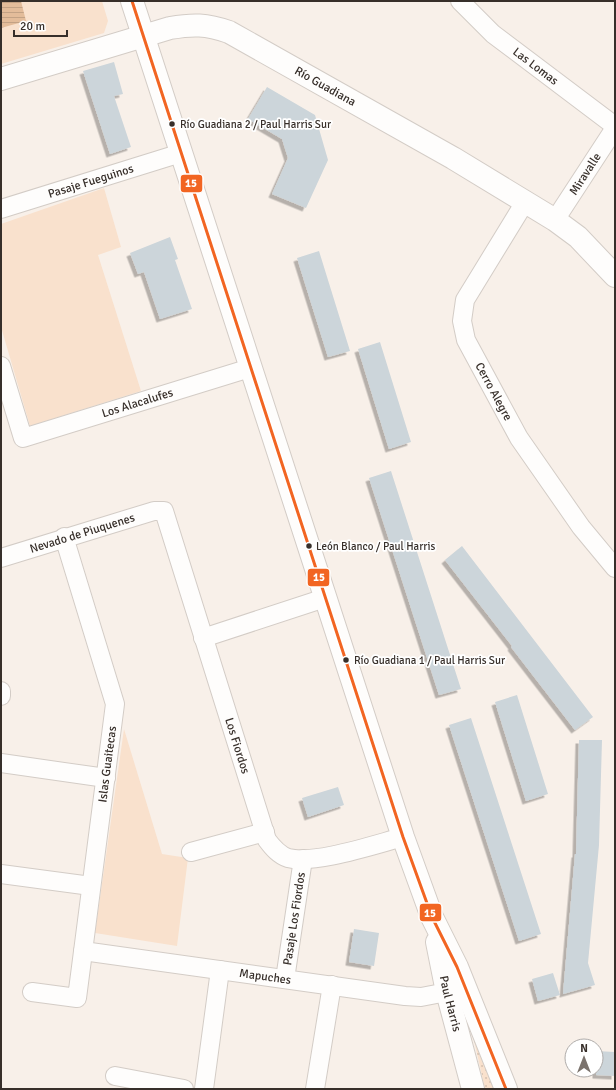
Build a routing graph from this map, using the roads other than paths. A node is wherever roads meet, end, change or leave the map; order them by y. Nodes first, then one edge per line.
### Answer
1 (132, 1) edge
2 (460, 1) edge
3 (143, 36) junction
4 (1, 79) edge
5 (615, 127) edge
6 (181, 153) junction
7 (525, 202) junction
8 (1, 209) edge
9 (555, 220) junction
10 (615, 276) edge
11 (1, 366) edge
12 (250, 368) junction
13 (7, 408) edge
14 (164, 511) joint
15 (64, 537) junction
16 (1, 558) edge
17 (615, 568) edge
18 (325, 598) junction
19 (203, 638) junction
20 (1, 691) edge
21 (1, 696) edge
22 (1, 763) edge
23 (106, 778) junction
24 (265, 832) junction
25 (403, 836) junction
26 (191, 852) dead end
27 (303, 859) junction
28 (1, 874) edge
29 (92, 886) junction
30 (432, 917) junction
31 (83, 951) junction
32 (220, 970) junction
33 (285, 979) junction
34 (332, 985) junction
35 (32, 992) dead end
36 (447, 992) junction
37 (116, 1076) dead end
38 (184, 1089) edge
39 (204, 1089) edge
40 (315, 1089) edge
41 (473, 1089) edge
42 (506, 1089) edge

1 - 3 street, Paul Harris
2 - 5 street, Las Lomas
3 - 4 street, Río Guadiana
3 - 6 street, Paul Harris
3 - 7 street, Río Guadiana
5 - 9 street, Miravalle
6 - 8 street, Pasaje Fueguinos
6 - 12 street, Paul Harris
7 - 9 street, Río Guadiana
7 - 17 street, Cerro Alegre
9 - 10 street, Río Guadiana
11 - 13 street
12 - 13 street, Los Alacalufes
12 - 18 street, Paul Harris
14 - 15 street, Nevado de Piuquenes
14 - 19 street, Los Fiordos
15 - 16 street, Nevado de Piuquenes
15 - 23 street, Islas Guaitecas
18 - 19 street
18 - 25 street, Paul Harris
19 - 24 street, Los Fiordos
20 - 21 street
22 - 23 street
23 - 29 street, Islas Guaitecas
24 - 26 street
24 - 27 street, Los Fiordos
25 - 27 street, Los Fiordos
25 - 30 street, Paul Harris
27 - 33 street, Pasaje Los Fiordos
28 - 29 street
29 - 31 street, Islas Guaitecas
30 - 36 street, Paul Harris
30 - 42 street, Paul Harris
31 - 32 street, Mapuches
31 - 35 street, Islas Guaitecas
32 - 33 street, Mapuches
32 - 39 street
33 - 34 street, Mapuches
34 - 36 street, Mapuches
34 - 40 street
36 - 41 street, Paul Harris
37 - 38 street

